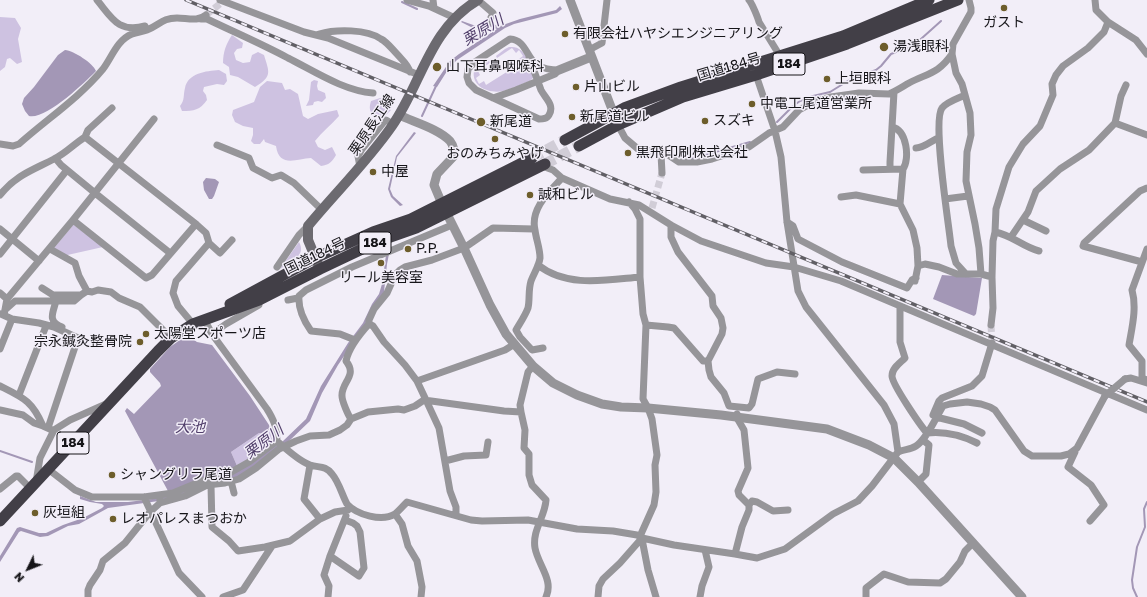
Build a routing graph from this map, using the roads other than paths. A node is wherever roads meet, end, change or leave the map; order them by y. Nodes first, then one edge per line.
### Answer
1 (96, 0) edge
2 (407, 0) edge
3 (433, 0) edge
4 (478, 0) edge
5 (570, 0) edge
6 (607, 0) edge
7 (749, 0) edge
8 (929, 0) edge
9 (958, 0) edge
10 (969, 0) edge
11 (1095, 0) edge
12 (222, 1) edge
13 (434, 8) junction
14 (455, 18) junction
15 (164, 19) junction
16 (489, 22) dead end
17 (1108, 22) junction
18 (318, 35) junction
19 (590, 53) junction
20 (952, 54) junction
21 (1147, 54) edge
22 (780, 56) junction
23 (529, 57) junction
24 (559, 70) junction
25 (754, 70) junction
26 (415, 73) junction
27 (538, 81) junction
28 (1126, 85) dead end
29 (894, 92) junction
30 (373, 93) dead end
31 (966, 95) junction
32 (493, 98) junction
33 (112, 108) dead end
34 (613, 113) junction
35 (399, 115) junction
36 (154, 119) dead end
37 (1115, 122) junction
38 (618, 125) junction
39 (892, 127) junction
40 (775, 131) junction
41 (1147, 135) edge
42 (85, 137) junction
43 (938, 138) junction
44 (565, 140) tunnel mouth
45 (0, 144) edge
46 (217, 145) dead end
47 (578, 146) tunnel mouth
48 (916, 148) dead end
49 (661, 154) junction
50 (532, 158) tunnel mouth
51 (56, 159) junction
52 (119, 163) junction
53 (544, 165) joint
54 (890, 168) junction
55 (903, 169) junction
56 (67, 170) junction
57 (863, 170) dead end
58 (662, 173) tunnel mouth
59 (562, 178) junction
60 (1147, 188) edge
61 (2, 189) edge
62 (95, 193) junction
63 (968, 196) junction
64 (841, 197) dead end
65 (945, 199) junction
66 (628, 202) junction
67 (900, 204) junction
68 (444, 209) junction
69 (322, 210) junction
70 (73, 220) junction
71 (1023, 220) junction
72 (788, 222) junction
73 (196, 224) junction
74 (452, 225) junction
75 (671, 225) junction
76 (308, 226) junction
77 (534, 228) junction
78 (0, 229) edge
79 (1046, 231) dead end
80 (995, 232) junction
81 (1011, 236) junction
82 (12, 239) junction
83 (232, 240) dead end
84 (209, 243) junction
85 (464, 248) junction
86 (50, 249) junction
87 (1147, 249) edge
88 (1039, 251) dead end
89 (170, 253) junction
90 (0, 254) edge
91 (315, 258) junction
92 (39, 261) junction
93 (1142, 262) junction
94 (538, 265) junction
95 (918, 266) junction
96 (277, 267) dead end
97 (794, 267) junction
98 (320, 269) junction
99 (966, 274) junction
100 (981, 274) junction
101 (640, 277) junction
102 (992, 277) junction
103 (42, 288) dead end
104 (0, 293) edge
105 (84, 293) junction
106 (298, 298) junction
107 (7, 299) junction
108 (259, 300) junction
109 (288, 300) dead end
110 (56, 301) junction
111 (900, 306) junction
112 (3, 313) edge
113 (12, 319) junction
114 (204, 319) junction
115 (193, 324) junction
116 (369, 324) junction
117 (646, 325) junction
118 (991, 325) tunnel mouth
119 (46, 326) junction
120 (66, 328) dead end
121 (516, 330) junction
122 (212, 334) junction
123 (506, 334) junction
124 (171, 338) junction
125 (353, 339) junction
126 (992, 343) junction
127 (513, 345) junction
128 (543, 348) dead end
129 (0, 349) edge
130 (708, 361) junction
131 (533, 366) junction
132 (795, 374) dead end
133 (1147, 380) edge
134 (417, 382) junction
135 (1147, 383) edge
136 (0, 386) edge
137 (19, 395) junction
138 (426, 400) junction
139 (110, 402) junction
140 (736, 407) junction
141 (648, 408) junction
142 (0, 410) edge
143 (1147, 410) edge
144 (520, 412) junction
145 (737, 418) junction
146 (351, 419) junction
147 (935, 419) junction
148 (48, 428) junction
149 (927, 433) junction
150 (982, 433) dead end
151 (923, 440) junction
152 (488, 442) dead end
153 (977, 442) dead end
154 (281, 444) junction
155 (1075, 450) junction
156 (896, 455) junction
157 (445, 461) junction
158 (310, 465) junction
159 (48, 469) junction
160 (231, 481) junction
161 (918, 482) junction
162 (33, 485) junction
163 (211, 485) junction
164 (0, 489) edge
165 (234, 493) dead end
166 (160, 499) junction
167 (145, 500) junction
168 (749, 505) junction
169 (349, 509) junction
170 (788, 510) dead end
171 (150, 512) junction
172 (395, 514) junction
173 (456, 515) junction
174 (320, 519) junction
175 (345, 520) junction
176 (0, 521) edge
177 (1090, 521) dead end
178 (539, 522) junction
179 (642, 538) junction
180 (973, 543) junction
181 (272, 546) junction
182 (705, 550) junction
183 (736, 554) junction
184 (330, 556) junction
185 (88, 597) edge
186 (202, 597) edge
187 (223, 597) edge
188 (328, 597) edge
189 (421, 597) edge
190 (546, 597) edge
191 (598, 597) edge
192 (656, 597) edge
193 (700, 597) edge
194 (866, 597) edge
195 (1022, 597) edge

1 - 15 street
2 - 13 street
3 - 13 street
4 - 14 main road, 栗原長江線
4 - 16 street
5 - 19 street
6 - 19 street
7 - 22 street
8 - 22 highway, 国道184号 / 184
9 - 25 highway, 国道184号 / 184
10 - 20 street
11 - 17 street
12 - 18 street
13 - 14 street
14 - 26 main road, 栗原長江線
15 - 30 street
15 - 45 street
17 - 21 street
17 - 80 street
18 - 26 street
18 - 26 street
19 - 24 street
19 - 34 street
20 - 29 street
20 - 31 street
22 - 25 highway, 国道184号 / 184
23 - 24 street
23 - 27 street
23 - 32 street
24 - 27 street
25 - 34 highway, 国道184号 / 184
25 - 38 highway, 国道184号 / 184
25 - 40 street
26 - 35 main road, 栗原長江線
27 - 32 street
27 - 32 street
28 - 37 street
29 - 39 street
29 - 40 street
31 - 43 street
31 - 63 street
33 - 42 street
34 - 38 street
34 - 44 highway, 国道184号 / 184
35 - 68 street
35 - 69 main road, 栗原長江線
36 - 52 street
37 - 41 street
37 - 71 street
38 - 47 highway, 国道184号 / 184
38 - 49 street
39 - 54 street
39 - 55 street
40 - 49 street
40 - 72 street
42 - 51 street
42 - 52 street
43 - 48 street
43 - 65 street
46 - 69 street
49 - 58 street
50 - 68 highway, 国道184号 / 184
51 - 56 street
51 - 61 street
52 - 62 street
52 - 73 street
53 - 59 street
53 - 68 highway, 国道184号 / 184
54 - 55 street
54 - 57 street
55 - 67 street
56 - 62 street
56 - 82 street
59 - 66 street
59 - 77 street
60 - 93 street
62 - 70 street
62 - 89 street
63 - 65 street
63 - 100 street
64 - 67 street
65 - 99 street
66 - 75 street
66 - 101 street
67 - 95 street
68 - 74 street
68 - 91 highway, 国道184号 / 184
68 - 98 highway, 国道184号 / 184
69 - 76 main road, 栗原長江線
70 - 86 street
70 - 89 street
71 - 79 street
71 - 81 street
72 - 95 street
72 - 97 street
73 - 84 street
73 - 89 street
74 - 85 street
74 - 106 street
75 - 97 street
75 - 130 street
76 - 91 main road
76 - 96 street
77 - 85 street
77 - 94 street
78 - 82 street
80 - 81 street
80 - 102 street
81 - 88 street
82 - 90 street
82 - 92 street
83 - 84 street
84 - 115 street
85 - 116 street
85 - 123 street
86 - 92 street
86 - 105 street
87 - 93 street
91 - 98 main road
91 - 114 highway, 国道184号 / 184
92 - 107 street
93 - 133 street
94 - 101 street
94 - 121 street
95 - 99 street
97 - 111 street
97 - 156 street
98 - 108 highway, 国道184号 / 184
99 - 100 street
100 - 102 street
101 - 117 street
102 - 118 street
103 - 105 street
104 - 107 street
105 - 110 street
105 - 124 street
106 - 109 street
106 - 125 street
107 - 112 street
108 - 114 highway, 国道184号 / 184
108 - 122 street
110 - 112 street
110 - 120 street
111 - 126 street
111 - 149 street
112 - 113 street
113 - 119 street
113 - 129 street
114 - 115 highway, 国道184号 / 184
114 - 122 street
115 - 124 highway, 国道184号 / 184
116 - 125 street
116 - 134 street
117 - 130 street
117 - 141 street
119 - 137 street
119 - 148 street
121 - 123 street
121 - 128 street
122 - 154 street
123 - 127 street
124 - 139 highway, 国道184号 / 184
125 - 146 street
126 - 143 street
126 - 147 street
127 - 131 street
127 - 134 street
130 - 140 street
131 - 141 street
131 - 144 street
132 - 140 street
134 - 138 street
135 - 155 street, bridge
136 - 137 street
137 - 148 street
138 - 144 street
138 - 146 street
138 - 157 street
139 - 148 street
139 - 159 highway, 国道184号 / 184
140 - 145 street
141 - 145 street
141 - 179 street
142 - 148 street
144 - 178 street
145 - 156 street
145 - 168 street
146 - 154 street
147 - 149 street
147 - 150 street
147 - 155 street
148 - 162 street
149 - 151 street
149 - 153 street
151 - 156 street
151 - 161 street
152 - 157 street
154 - 158 street
154 - 160 street
154 - 166 street
155 - 177 street
156 - 161 street
156 - 183 street
157 - 173 street
158 - 169 street
158 - 174 street
159 - 162 highway, 国道184号 / 184
159 - 167 street
160 - 163 street
160 - 165 street
161 - 180 street
162 - 164 street
162 - 176 highway, 国道184号 / 184
163 - 166 street
163 - 181 street
166 - 167 street
166 - 171 street
167 - 171 street
168 - 170 street
168 - 183 street
169 - 172 street
169 - 174 street
169 - 175 street
171 - 185 street
171 - 186 street
172 - 173 street
172 - 189 street
173 - 178 street
174 - 181 street
175 - 184 street
175 - 184 street
178 - 179 street
178 - 190 street
179 - 182 street
179 - 191 street
179 - 192 street
180 - 194 street
180 - 195 street
181 - 187 street
182 - 183 street
182 - 193 street
184 - 188 street

